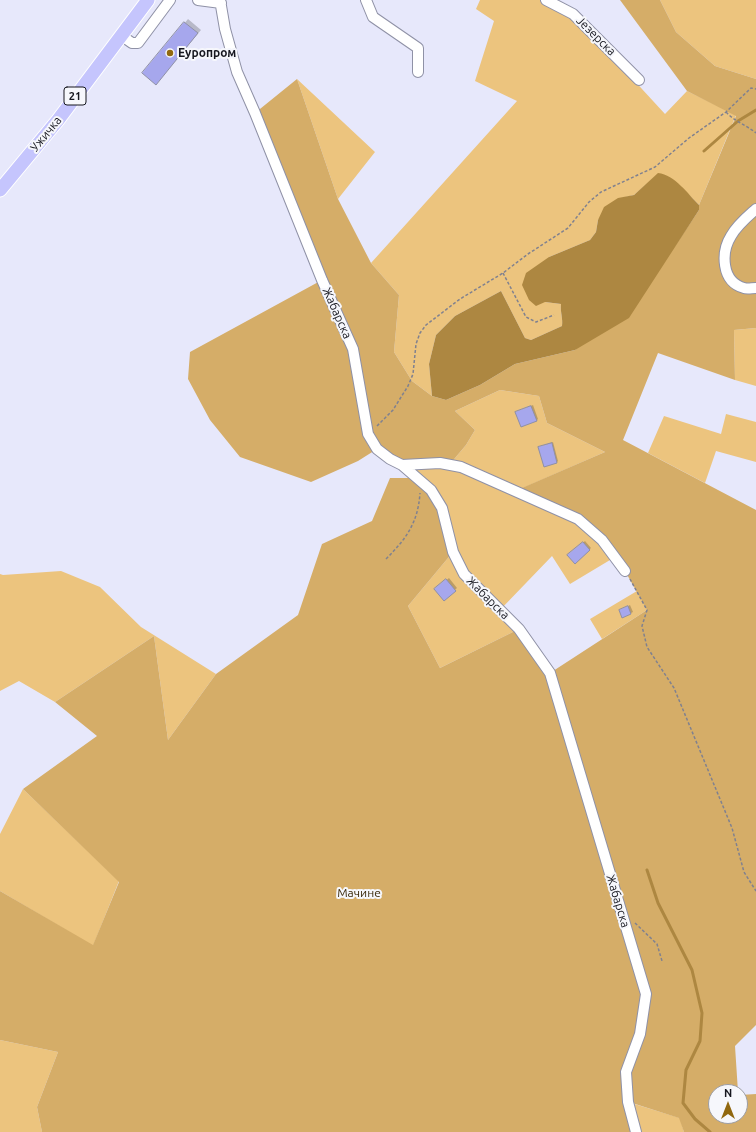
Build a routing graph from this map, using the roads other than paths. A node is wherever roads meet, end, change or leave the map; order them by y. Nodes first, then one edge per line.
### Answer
1 (148, 0) edge
2 (170, 0) edge
3 (198, 0) edge
4 (366, 0) edge
5 (546, 0) edge
6 (221, 2) edge
7 (122, 36) junction
8 (418, 72) dead end
9 (639, 80) dead end
10 (0, 190) edge
11 (756, 209) edge
12 (756, 288) edge
13 (402, 465) junction
14 (625, 571) road end
15 (636, 1132) edge

1 - 7 main road, Ужичка / 21
2 - 7 street
3 - 6 street
4 - 8 street
5 - 9 street, Језерска
6 - 13 street, Жабарска
7 - 10 main road, Ужичка / 21
11 - 12 street
13 - 14 street
13 - 15 street, Жабарска

